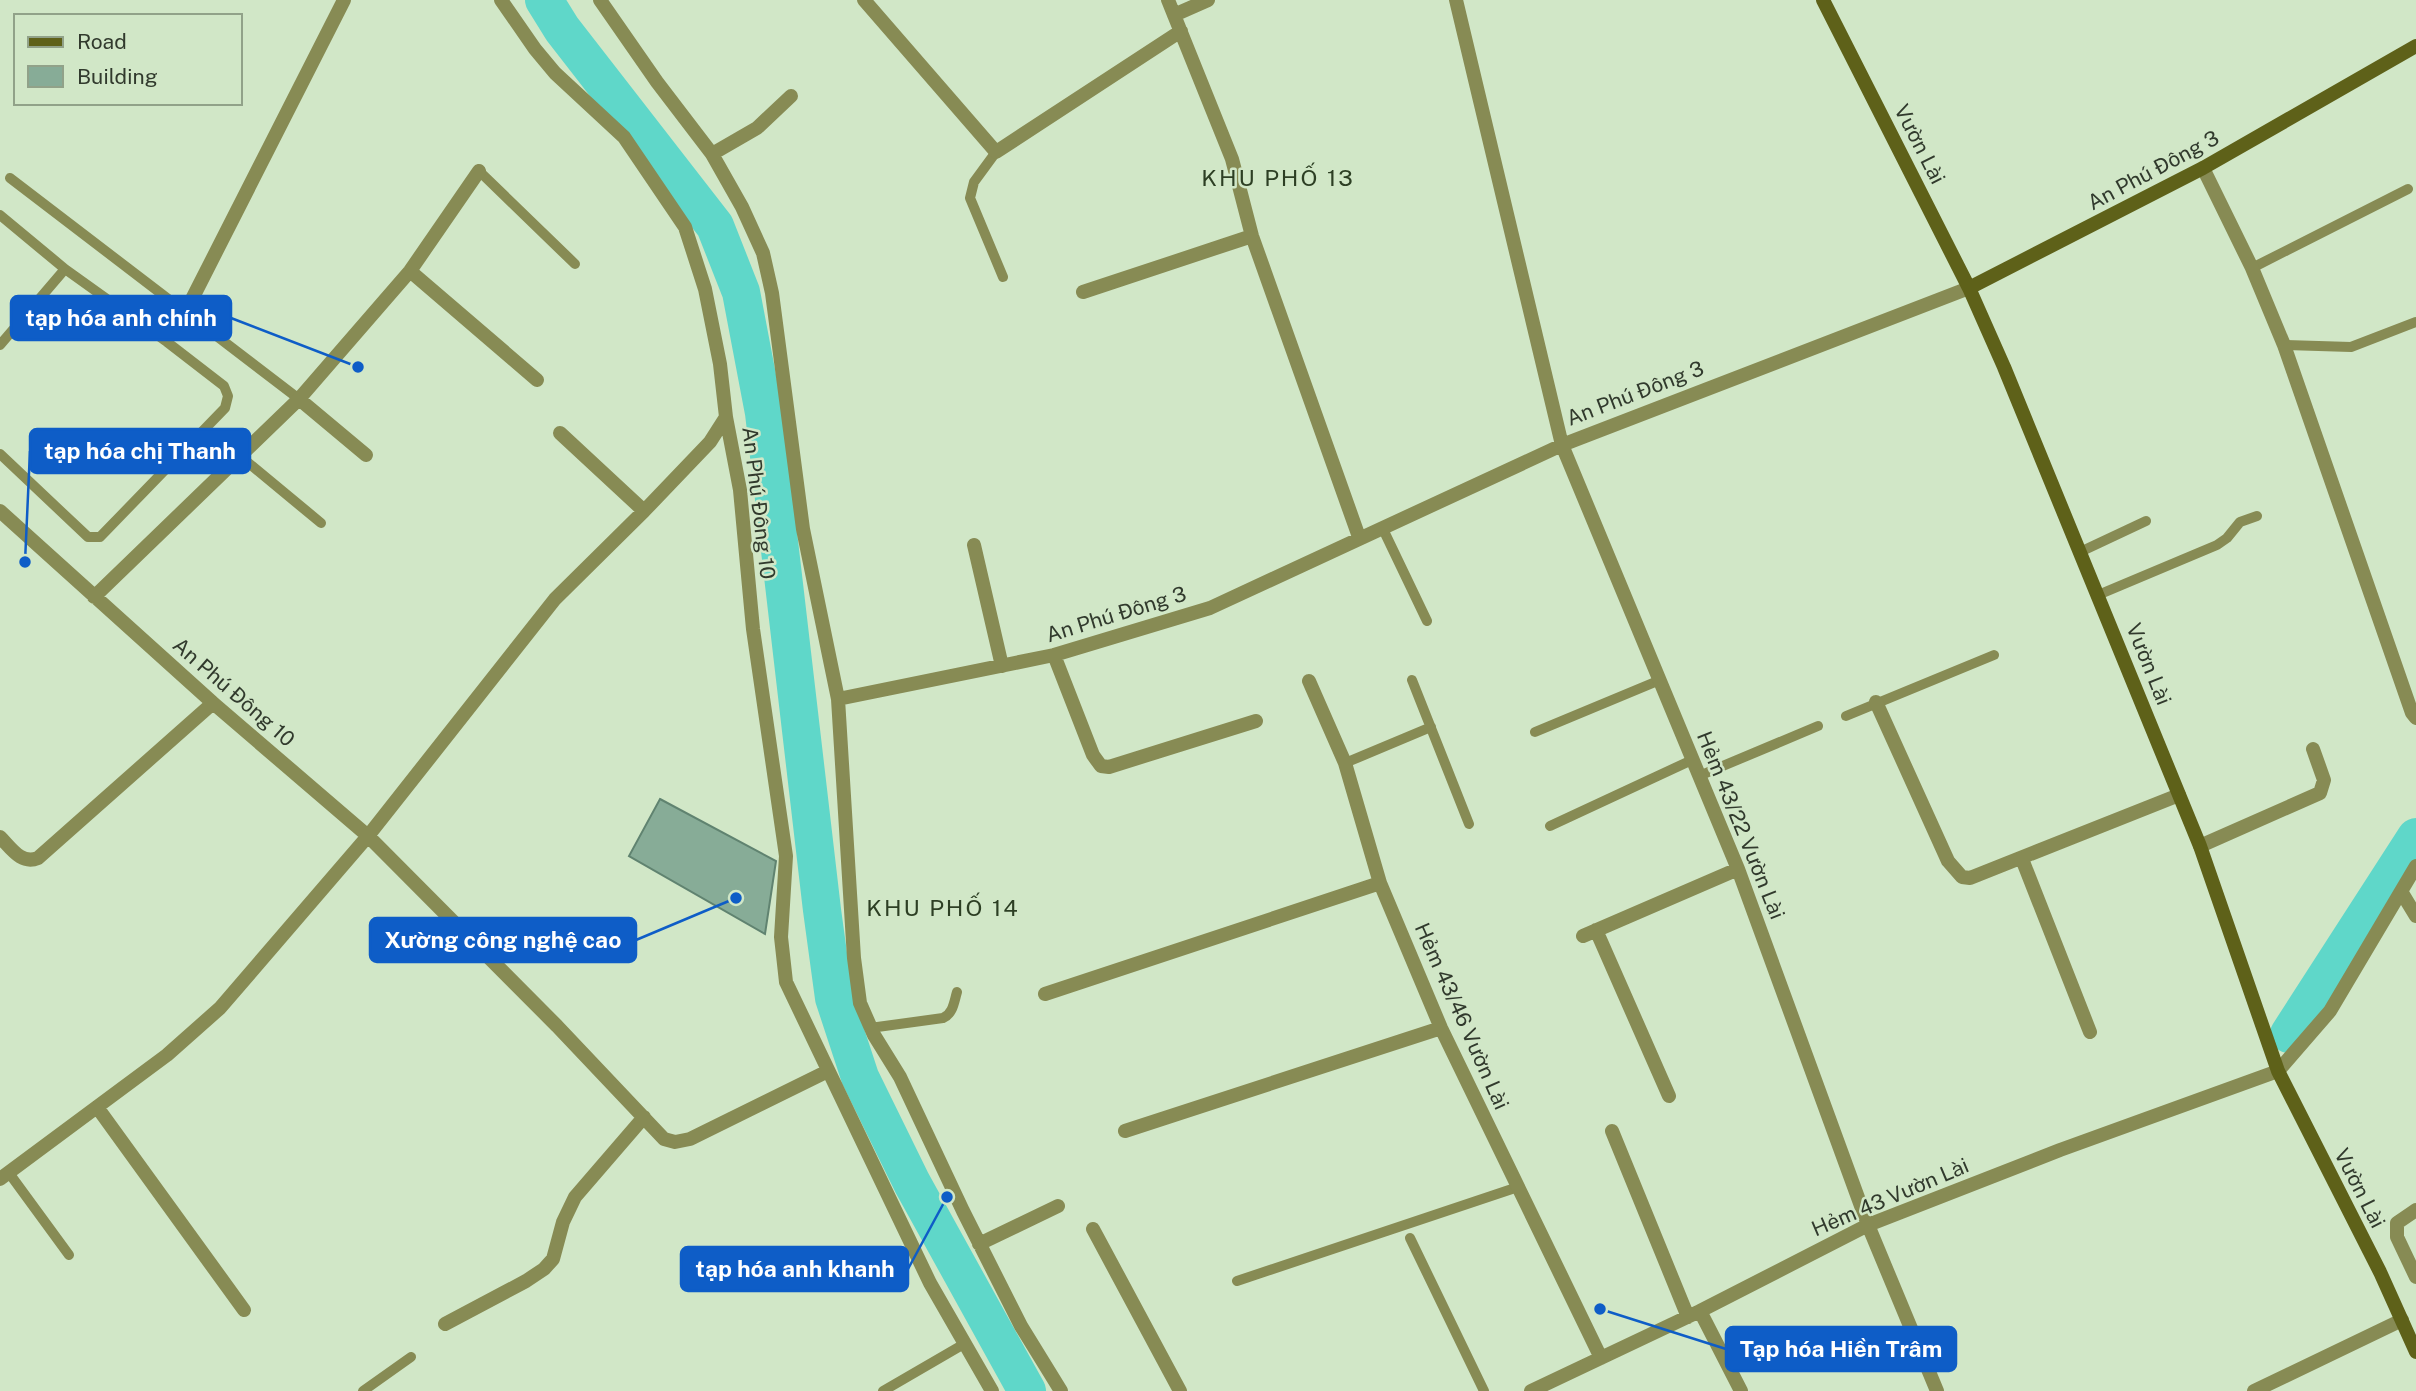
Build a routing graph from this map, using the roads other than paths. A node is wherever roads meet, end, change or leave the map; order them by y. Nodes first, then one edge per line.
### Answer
1 (344, 0) edge
2 (500, 0) edge
3 (600, 0) edge
4 (864, 0) edge
5 (1168, 0) edge
6 (1208, 0) edge
7 (1455, 0) edge
8 (1824, 0) edge
9 (1174, 15) junction
10 (1181, 31) junction
11 (2416, 46) edge
12 (791, 96) dead end
13 (996, 152) junction
14 (712, 154) junction
15 (2203, 168) junction
16 (479, 171) joint
17 (10, 178) dead end
18 (2408, 189) dead end
19 (0, 215) edge
20 (1252, 236) junction
21 (575, 264) dead end
22 (2252, 268) junction
23 (65, 269) junction
24 (410, 271) junction
25 (1003, 277) dead end
26 (1969, 288) junction
27 (1083, 292) dead end
28 (186, 311) junction
29 (2416, 323) edge
30 (167, 342) junction
31 (0, 345) edge
32 (2284, 345) junction
33 (537, 380) dead end
34 (299, 399) junction
35 (726, 416) junction
36 (560, 433) dead end
37 (1562, 445) junction
38 (0, 454) edge
39 (366, 455) dead end
40 (240, 456) junction
41 (0, 511) edge
42 (644, 511) junction
43 (2258, 516) dead end
44 (2146, 521) dead end
45 (321, 523) dead end
46 (1382, 527) junction
47 (1359, 537) junction
48 (974, 545) dead end
49 (2080, 552) junction
50 (2098, 595) junction
51 (94, 597) junction
52 (1427, 621) dead end
53 (1054, 655) junction
54 (1994, 655) dead end
55 (1002, 666) junction
56 (1412, 680) dead end
57 (1660, 680) junction
58 (1309, 681) dead end
59 (838, 699) junction
60 (1876, 702) junction
61 (213, 703) junction
62 (1846, 716) dead end
63 (2416, 718) edge
64 (1256, 721) dead end
65 (1818, 726) dead end
66 (1432, 727) junction
67 (1535, 732) dead end
68 (2313, 749) dead end
69 (1692, 760) junction
70 (1345, 763) junction
71 (1699, 776) junction
72 (2179, 795) junction
73 (1469, 824) dead end
74 (1550, 826) dead end
75 (368, 836) junction
76 (0, 837) edge
77 (2200, 846) junction
78 (2022, 859) junction
79 (2416, 866) edge
80 (1738, 869) junction
81 (1381, 883) junction
82 (2402, 893) junction
83 (2416, 916) edge
84 (957, 992) dead end
85 (1045, 994) dead end
86 (870, 1028) junction
87 (1441, 1028) junction
88 (2090, 1032) dead end
89 (828, 1071) junction
90 (2278, 1071) junction
91 (1669, 1096) dead end
92 (97, 1107) junction
93 (644, 1117) junction
94 (1125, 1131) dead end
95 (1612, 1131) dead end
96 (5, 1176) edge
97 (1518, 1187) junction
98 (1058, 1206) dead end
99 (2416, 1210) edge
100 (1868, 1225) junction
101 (1093, 1229) dead end
102 (1410, 1238) dead end
103 (979, 1244) junction
104 (69, 1255) dead end
105 (2416, 1277) edge
106 (1237, 1281) dead end
107 (244, 1310) dead end
108 (1694, 1314) junction
109 (2402, 1320) junction
110 (445, 1324) dead end
111 (964, 1344) junction
112 (2416, 1352) edge
113 (411, 1357) dead end
114 (1601, 1358) junction
115 (363, 1391) edge
116 (883, 1391) edge
117 (992, 1391) edge
118 (1061, 1391) edge
119 (1180, 1391) edge
120 (1484, 1391) edge
121 (1531, 1391) edge
122 (1741, 1391) edge
123 (1937, 1391) edge
124 (2254, 1391) edge

1 - 28 street
2 - 35 street, An Phú Đông 10
3 - 14 street
4 - 13 street
5 - 9 street
6 - 9 street
7 - 37 street, Hẻm 43/22 Vườn Lài
8 - 26 main road, Vườn Lài
9 - 10 street
10 - 13 street
10 - 20 street
11 - 15 main road, An Phú Đông 3
12 - 14 street
13 - 25 lane
14 - 59 street
15 - 22 street
15 - 26 main road, An Phú Đông 3
16 - 21 lane
16 - 24 street
17 - 28 lane
18 - 22 lane
19 - 23 lane
20 - 27 street
20 - 47 street
22 - 32 street
23 - 30 lane
23 - 31 lane
24 - 33 street
24 - 34 street
26 - 37 street, An Phú Đông 3
26 - 49 main road, Vườn Lài
28 - 30 lane
28 - 34 lane
29 - 32 lane
30 - 38 lane
32 - 63 street
34 - 39 street
34 - 40 street
35 - 42 street
35 - 89 street, An Phú Đông 10
36 - 42 street
37 - 46 street, An Phú Đông 3
37 - 57 street, Hẻm 43/22 Vườn Lài
40 - 45 lane
40 - 51 street
41 - 51 street, An Phú Đông 10
42 - 75 street
43 - 50 lane
44 - 49 lane
46 - 47 street, An Phú Đông 3
46 - 52 lane
47 - 53 street, An Phú Đông 3
48 - 55 street
49 - 50 main road, Vườn Lài
50 - 72 main road, Vườn Lài
51 - 61 street, An Phú Đông 10
53 - 55 street, An Phú Đông 3
53 - 64 street
54 - 60 lane
55 - 59 street, An Phú Đông 3
56 - 66 lane
57 - 67 lane
57 - 69 street, Hẻm 43/22 Vườn Lài
58 - 70 street, Hẻm 43/46 Vườn Lài
59 - 86 street
60 - 62 lane
60 - 78 street
61 - 75 street, An Phú Đông 10
61 - 76 street
65 - 71 lane
66 - 70 lane
66 - 73 lane
68 - 77 street
69 - 71 street, Hẻm 43/22 Vườn Lài
69 - 74 lane
70 - 81 street, Hẻm 43/46 Vườn Lài
71 - 80 street, Hẻm 43/22 Vườn Lài
72 - 77 main road, Vườn Lài
72 - 78 street
75 - 92 street
75 - 93 street, An Phú Đông 10
77 - 90 main road, Vườn Lài
78 - 88 street
79 - 82 street
80 - 91 street
80 - 100 street, Hẻm 43/22 Vườn Lài
81 - 85 street
81 - 87 street, Hẻm 43/46 Vườn Lài
82 - 83 street
82 - 90 street
84 - 86 lane
86 - 103 street
87 - 94 street
87 - 97 street, Hẻm 43/46 Vườn Lài
89 - 93 street, An Phú Đông 10
89 - 111 street, An Phú Đông 10
90 - 100 street, Hẻm 43 Vườn Lài
90 - 109 main road, Vườn Lài
92 - 96 street
92 - 107 street
93 - 110 street
95 - 108 street
96 - 104 lane
97 - 106 lane
97 - 114 street, Hẻm 43/46 Vườn Lài
98 - 103 street
99 - 105 street
100 - 108 street, Hẻm 43 Vườn Lài
100 - 123 street, Hẻm 43/22 Vườn Lài
101 - 119 street
102 - 120 lane
103 - 118 street
108 - 114 street, Hẻm 43 Vườn Lài
108 - 122 street
109 - 112 main road, Vườn Lài
109 - 124 street
111 - 116 lane
111 - 117 street, An Phú Đông 10
113 - 115 lane
114 - 121 street, Hẻm 43 Vườn Lài

